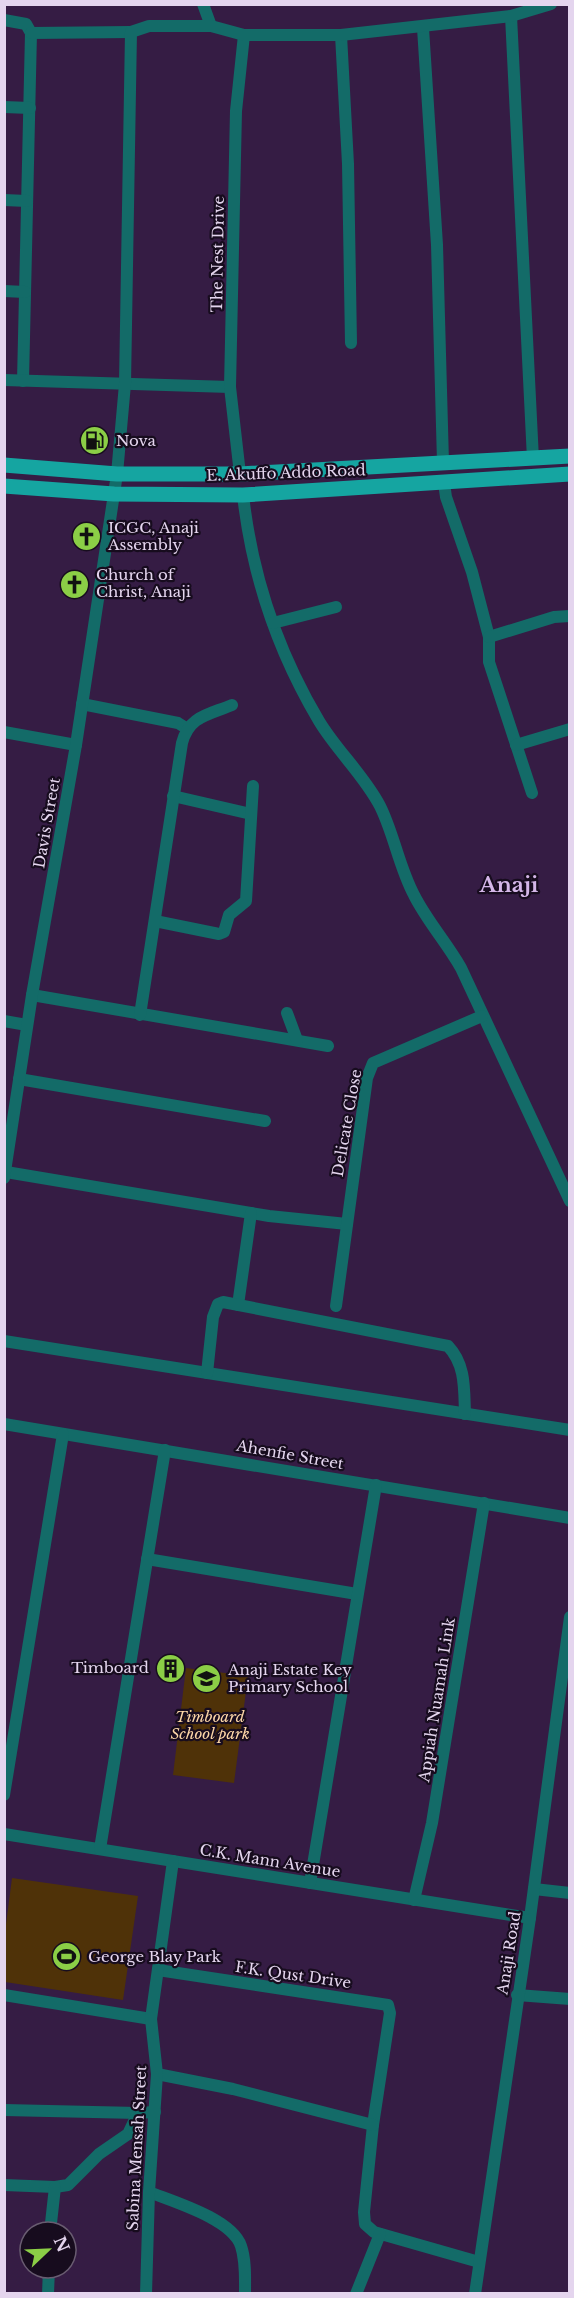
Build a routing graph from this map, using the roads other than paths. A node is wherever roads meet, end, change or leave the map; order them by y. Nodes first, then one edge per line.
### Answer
1 (203, 4) edge
2 (551, 4) edge
3 (511, 16) junction
4 (4, 20) edge
5 (211, 26) junction
6 (423, 27) junction
7 (131, 32) junction
8 (31, 33) junction
9 (244, 35) junction
10 (341, 35) junction
11 (4, 107) edge
12 (30, 108) junction
13 (4, 200) edge
14 (27, 201) junction
15 (4, 291) edge
16 (25, 292) junction
17 (351, 343) dead end
18 (4, 380) edge
19 (23, 381) junction
20 (125, 384) junction
21 (230, 387) junction
22 (570, 456) edge
23 (533, 459) junction
24 (443, 462) junction
25 (4, 465) edge
26 (117, 474) junction
27 (240, 474) junction
28 (570, 474) edge
29 (444, 483) junction
30 (4, 486) edge
31 (114, 494) junction
32 (243, 495) junction
33 (336, 607) dead end
34 (570, 616) edge
35 (273, 623) junction
36 (489, 637) junction
37 (82, 704) junction
38 (232, 705) dead end
39 (186, 728) junction
40 (570, 729) edge
41 (4, 732) edge
42 (76, 745) junction
43 (516, 745) junction
44 (253, 786) dead end
45 (532, 793) dead end
46 (173, 796) junction
47 (251, 814) junction
48 (154, 921) junction
49 (32, 994) junction
50 (287, 1013) dead end
51 (141, 1015) junction
52 (482, 1016) junction
53 (4, 1021) edge
54 (27, 1025) junction
55 (297, 1040) junction
56 (328, 1046) dead end
57 (19, 1079) junction
58 (265, 1121) dead end
59 (5, 1175) edge
60 (570, 1201) edge
61 (251, 1212) junction
62 (347, 1224) junction
63 (238, 1305) junction
64 (336, 1306) dead end
65 (4, 1341) edge
66 (207, 1373) junction
67 (465, 1414) junction
68 (4, 1424) edge
69 (570, 1431) edge
70 (63, 1434) junction
71 (165, 1450) junction
72 (376, 1485) junction
73 (483, 1503) junction
74 (570, 1518) edge
75 (147, 1558) junction
76 (357, 1594) junction
77 (570, 1617) edge
78 (568, 1642) edge
79 (4, 1795) edge
80 (4, 1834) edge
81 (100, 1849) junction
82 (173, 1861) junction
83 (310, 1883) junction
84 (534, 1889) junction
85 (570, 1893) edge
86 (414, 1900) junction
87 (530, 1918) junction
88 (158, 1970) junction
89 (4, 1995) edge
90 (518, 1995) junction
91 (570, 1999) edge
92 (151, 2019) junction
93 (157, 2074) junction
94 (4, 2110) edge
95 (155, 2112) junction
96 (138, 2113) junction
97 (373, 2125) junction
98 (4, 2185) edge
99 (55, 2187) junction
100 (149, 2192) junction
101 (51, 2220) edge
102 (380, 2234) junction
103 (478, 2262) junction
104 (146, 2294) edge
105 (245, 2294) edge
106 (356, 2294) edge
107 (476, 2294) edge

1 - 5 street
2 - 3 street
3 - 6 street
3 - 23 street
4 - 8 street
5 - 7 street
5 - 9 street
6 - 10 street
6 - 24 street
7 - 8 street
7 - 20 street, Davis Street
8 - 12 street
9 - 10 street
9 - 21 street, The Nest Drive
10 - 17 street
11 - 12 street
12 - 14 street
13 - 14 street
14 - 16 street
15 - 16 street
16 - 19 street
18 - 19 street
19 - 20 street
20 - 21 street
20 - 26 street, Davis Street
21 - 27 street, The Nest Drive
22 - 23 main road, E. Akuffo Addo Road
23 - 24 main road, E. Akuffo Addo Road
24 - 27 main road, E. Akuffo Addo Road
25 - 26 main road, E. Akuffo Addo Road
26 - 27 main road, E. Akuffo Addo Road
26 - 31 street, Davis Street
28 - 29 main road, E. Akuffo Addo Road
29 - 32 main road, E. Akuffo Addo Road
29 - 36 street
30 - 31 main road, E. Akuffo Addo Road
31 - 32 main road, E. Akuffo Addo Road
31 - 37 street, Davis Street
32 - 35 street
33 - 35 street
34 - 36 street
35 - 52 street
36 - 43 street
37 - 39 street
37 - 42 street, Davis Street
38 - 39 street
39 - 46 street
40 - 43 street
41 - 42 street
42 - 49 street, Davis Street
43 - 45 street
44 - 47 street
46 - 47 street
46 - 48 street
47 - 48 street
48 - 51 street
49 - 51 street
49 - 54 street, Davis Street
50 - 55 street
51 - 55 street
52 - 60 street
52 - 62 street, Delicate Close
53 - 54 street
54 - 57 street, Davis Street
55 - 56 street
57 - 58 street
57 - 59 street, Davis Street
59 - 61 street
61 - 62 street
61 - 63 street
62 - 64 street, Delicate Close
63 - 66 street
63 - 67 street
65 - 66 street
66 - 67 street
67 - 69 street
68 - 70 street, Ahenfie Street
70 - 71 street, Ahenfie Street
70 - 79 street
71 - 72 street, Ahenfie Street
71 - 75 street
72 - 73 street, Ahenfie Street
72 - 76 street
73 - 74 street, Ahenfie Street
73 - 86 street, Appiah Nuamah Link
75 - 76 street
75 - 81 street
76 - 83 street
77 - 78 street, Anaji Road
78 - 84 street, Anaji Road
80 - 81 street, C.K. Mann Avenue
81 - 82 street, C.K. Mann Avenue
82 - 83 street, C.K. Mann Avenue
82 - 88 street, Sabina Mensah Street
83 - 86 street, C.K. Mann Avenue
84 - 85 street
84 - 87 street, Anaji Road
86 - 87 street, C.K. Mann Avenue
87 - 90 street, Anaji Road
88 - 92 street, Sabina Mensah Street
88 - 97 street, F.K. Qust Drive
89 - 92 street
90 - 91 street
90 - 103 street, Anaji Road
92 - 93 street, Sabina Mensah Street
93 - 95 street, Sabina Mensah Street
93 - 97 street
94 - 96 street
95 - 96 street
95 - 100 street, Sabina Mensah Street
96 - 99 street
97 - 102 street
98 - 99 street
99 - 101 street
100 - 104 street, Sabina Mensah Street
100 - 105 street
102 - 103 street
102 - 106 street
103 - 107 street, Anaji Road

